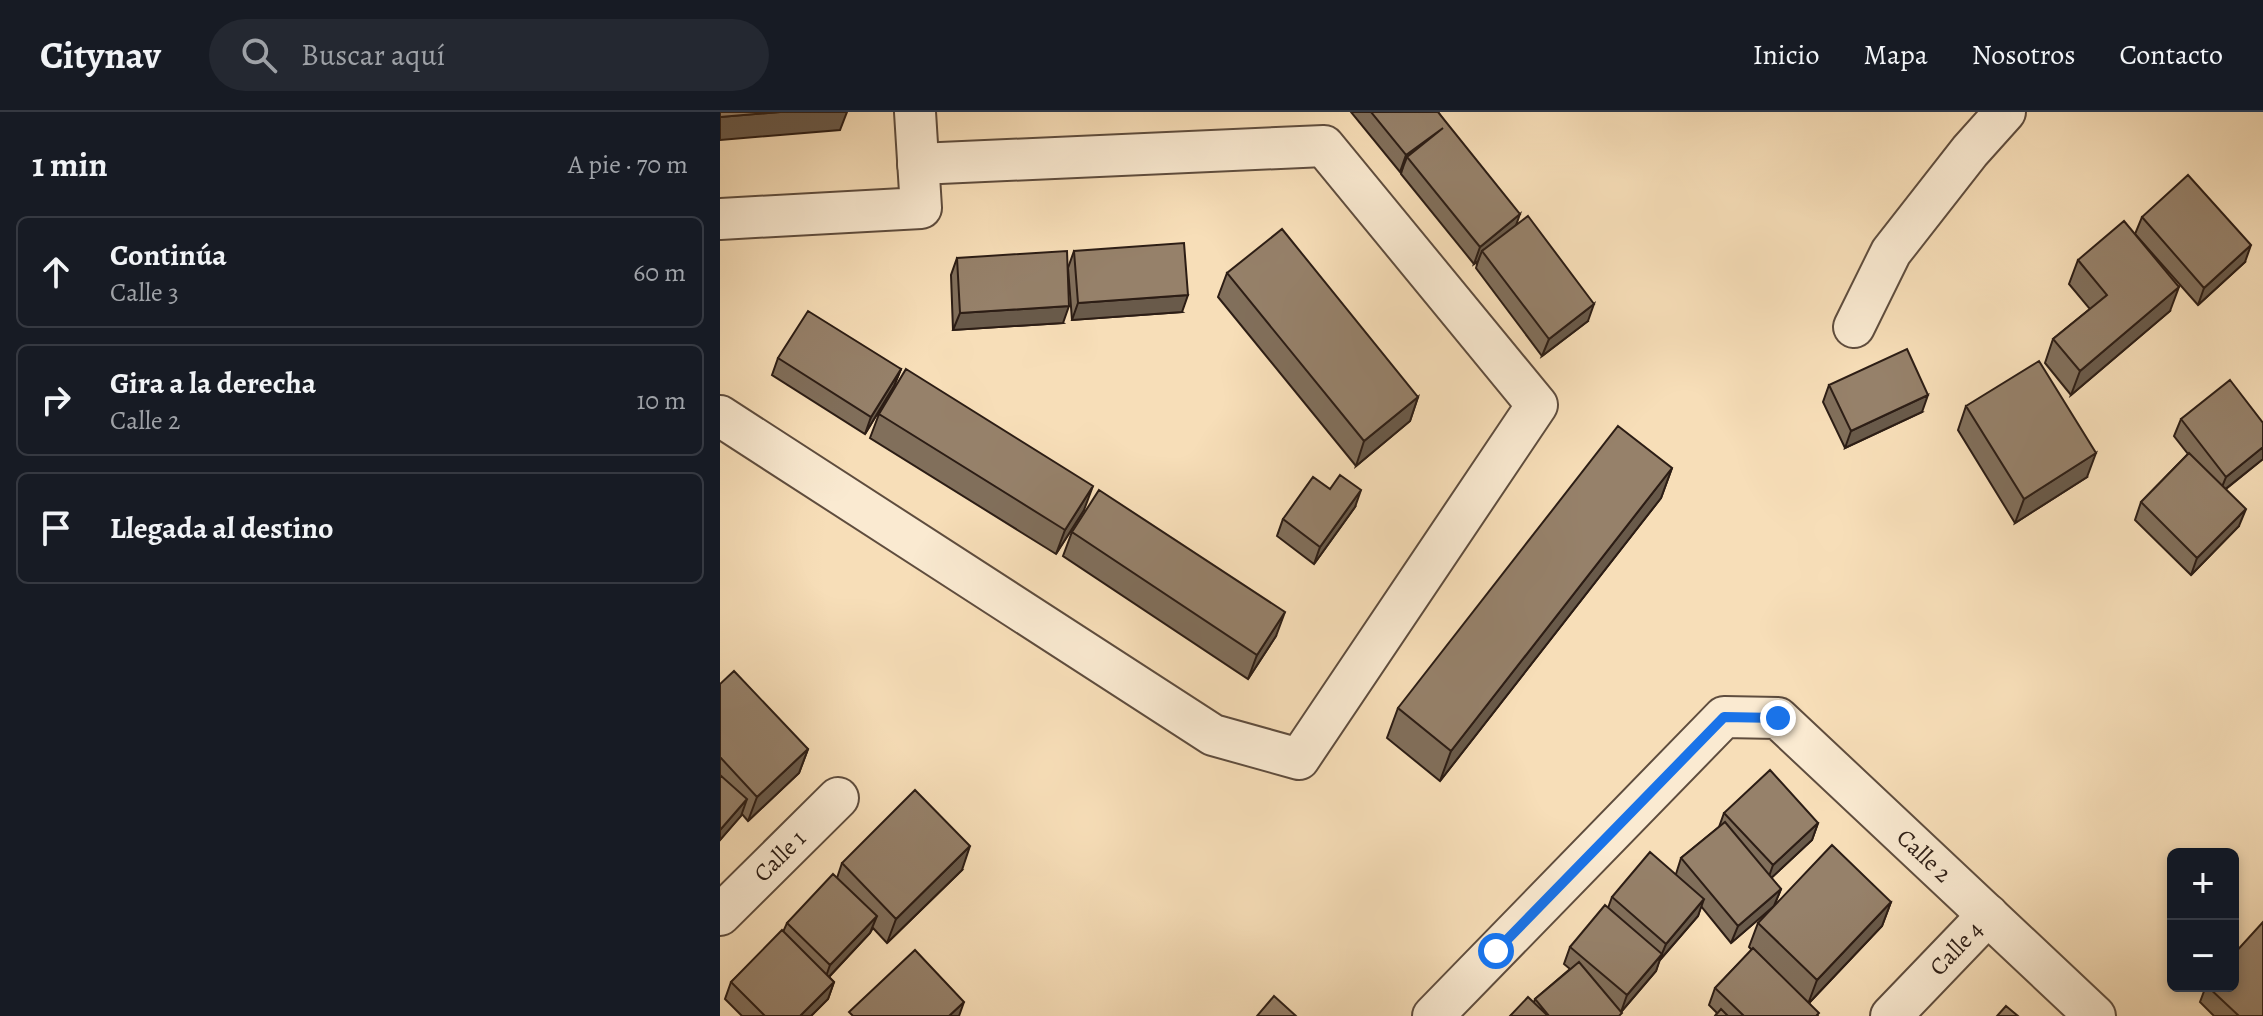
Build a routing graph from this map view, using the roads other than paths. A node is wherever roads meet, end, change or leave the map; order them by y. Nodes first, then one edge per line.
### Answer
1 (915, 112) edge
2 (2005, 112) edge
3 (918, 164) junction
4 (720, 219) edge
5 (1854, 327) dead end
6 (720, 416) edge
7 (838, 798) dead end
8 (720, 915) edge
9 (1988, 915) junction
10 (1433, 1016) edge
11 (1891, 1016) edge
12 (2095, 1016) edge

1 - 3 street
2 - 5 street
3 - 4 street
3 - 6 street
7 - 8 street, Calle 1
9 - 10 street, Calle 2
9 - 11 street, Calle 4
9 - 12 street, Calle 2

